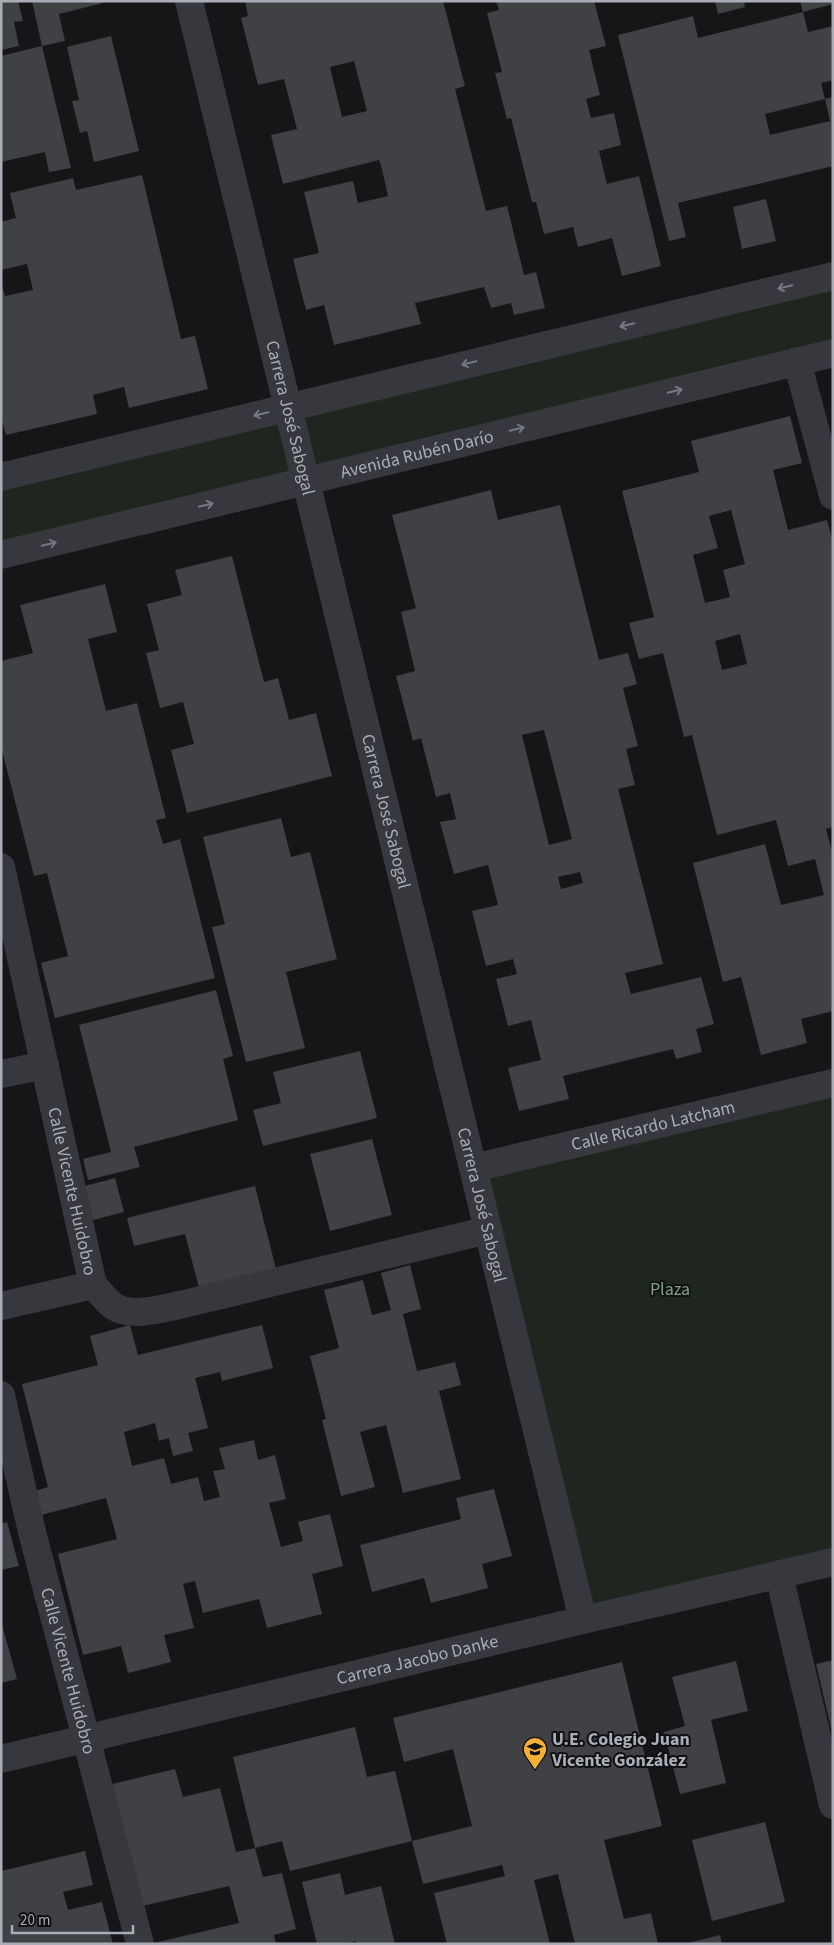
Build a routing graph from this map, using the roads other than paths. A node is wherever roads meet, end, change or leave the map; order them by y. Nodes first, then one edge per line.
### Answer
1 (189, 1) edge
2 (833, 276) edge
3 (833, 353) edge
4 (797, 361) junction
5 (287, 408) junction
6 (1, 477) edge
7 (305, 481) junction
8 (833, 496) edge
9 (1, 555) edge
10 (1, 867) edge
11 (45, 1064) junction
12 (1, 1074) edge
13 (833, 1083) edge
14 (473, 1168) junction
15 (488, 1230) junction
16 (94, 1285) junction
17 (1, 1306) edge
18 (1, 1395) edge
19 (833, 1562) edge
20 (779, 1575) junction
21 (583, 1620) junction
22 (85, 1739) junction
23 (1, 1759) edge
24 (833, 1805) edge
25 (140, 1944) edge

1 - 5 street, Carrera José Sabogal
2 -> 5 street
3 - 4 street, Avenida Rubén Darío
7 -> 4 street, Avenida Rubén Darío
4 - 8 street
5 -> 6 street
5 - 7 street, Carrera José Sabogal
9 -> 7 street, Avenida Rubén Darío
7 - 14 street, Carrera José Sabogal
10 - 11 street, Calle Vicente Huidobro
11 - 12 street
11 - 16 street, Calle Vicente Huidobro
13 - 14 street, Calle Ricardo Latcham
14 - 15 street, Carrera José Sabogal
15 - 16 street
15 - 21 street, Carrera José Sabogal
16 - 17 street, Calle Vicente Huidobro
18 - 22 street, Calle Vicente Huidobro
19 - 20 street, Carrera Jacobo Danke
20 - 21 street, Carrera Jacobo Danke
20 - 24 street
21 - 22 street, Carrera Jacobo Danke
22 - 23 street, Carrera Jacobo Danke
22 - 25 street, Calle Vicente Huidobro

